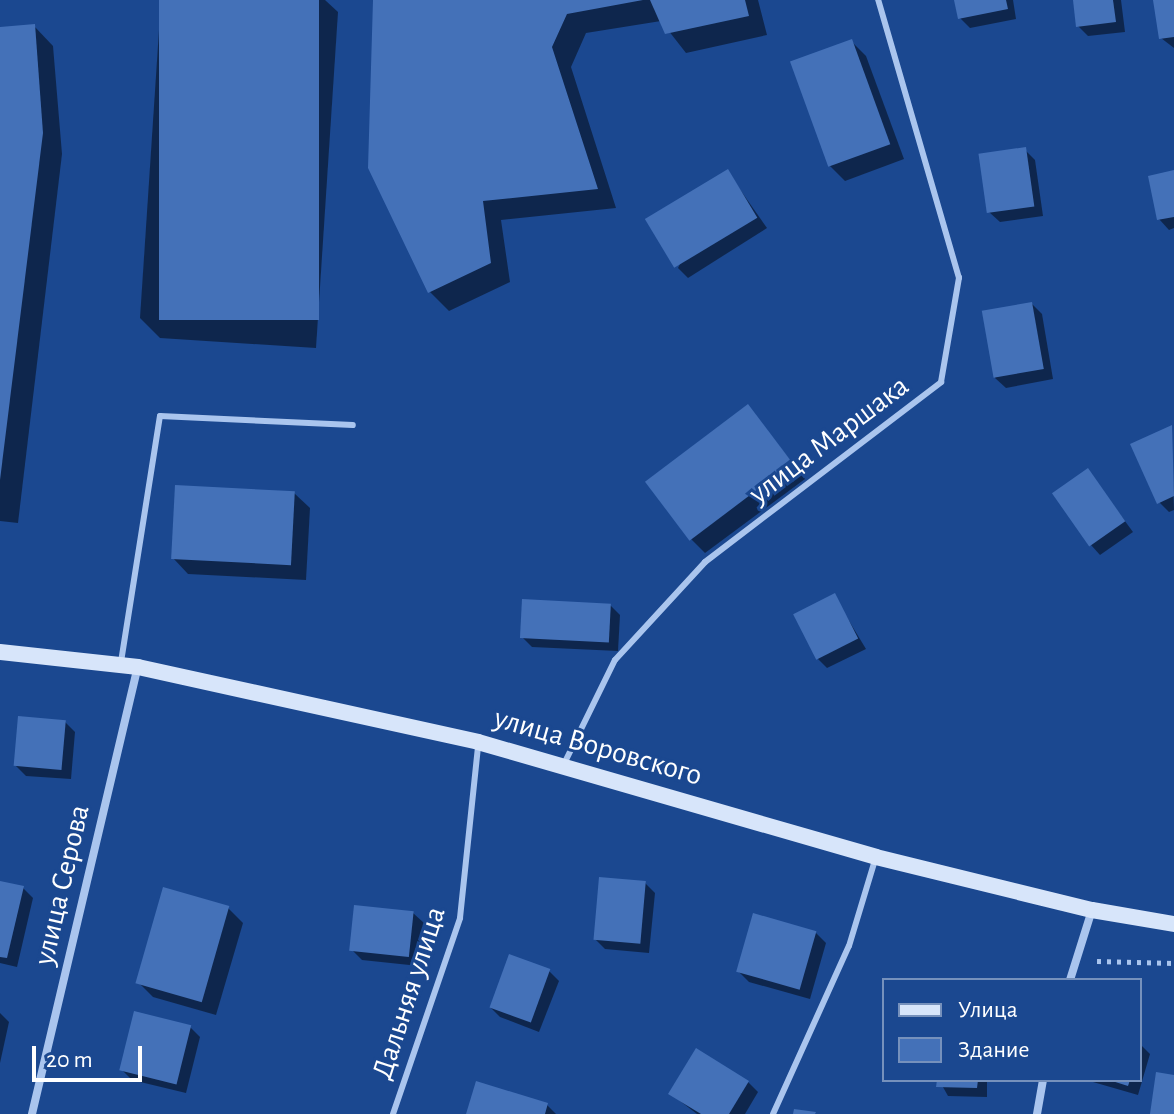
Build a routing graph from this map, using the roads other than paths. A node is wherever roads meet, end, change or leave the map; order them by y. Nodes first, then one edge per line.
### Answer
1 (878, 0) edge
2 (353, 425) dead end
3 (0, 652) edge
4 (129, 666) junction
5 (478, 742) junction
6 (563, 766) junction
7 (876, 857) junction
8 (1092, 910) junction
9 (1174, 924) edge
10 (1071, 978) edge
11 (1043, 1082) edge
12 (32, 1114) edge
13 (393, 1114) edge
14 (773, 1114) edge
15 (1037, 1114) edge

1 - 6 lane, улица Маршака
2 - 4 lane
3 - 4 street, улица Воровского
4 - 5 street, улица Воровского
4 - 12 street, улица Серова
5 - 6 street, улица Воровского
5 - 13 lane, Дальняя улица
6 - 7 street, улица Воровского
7 - 8 street, улица Воровского
7 - 14 lane
8 - 9 street, улица Воровского
8 - 10 street
11 - 15 street

